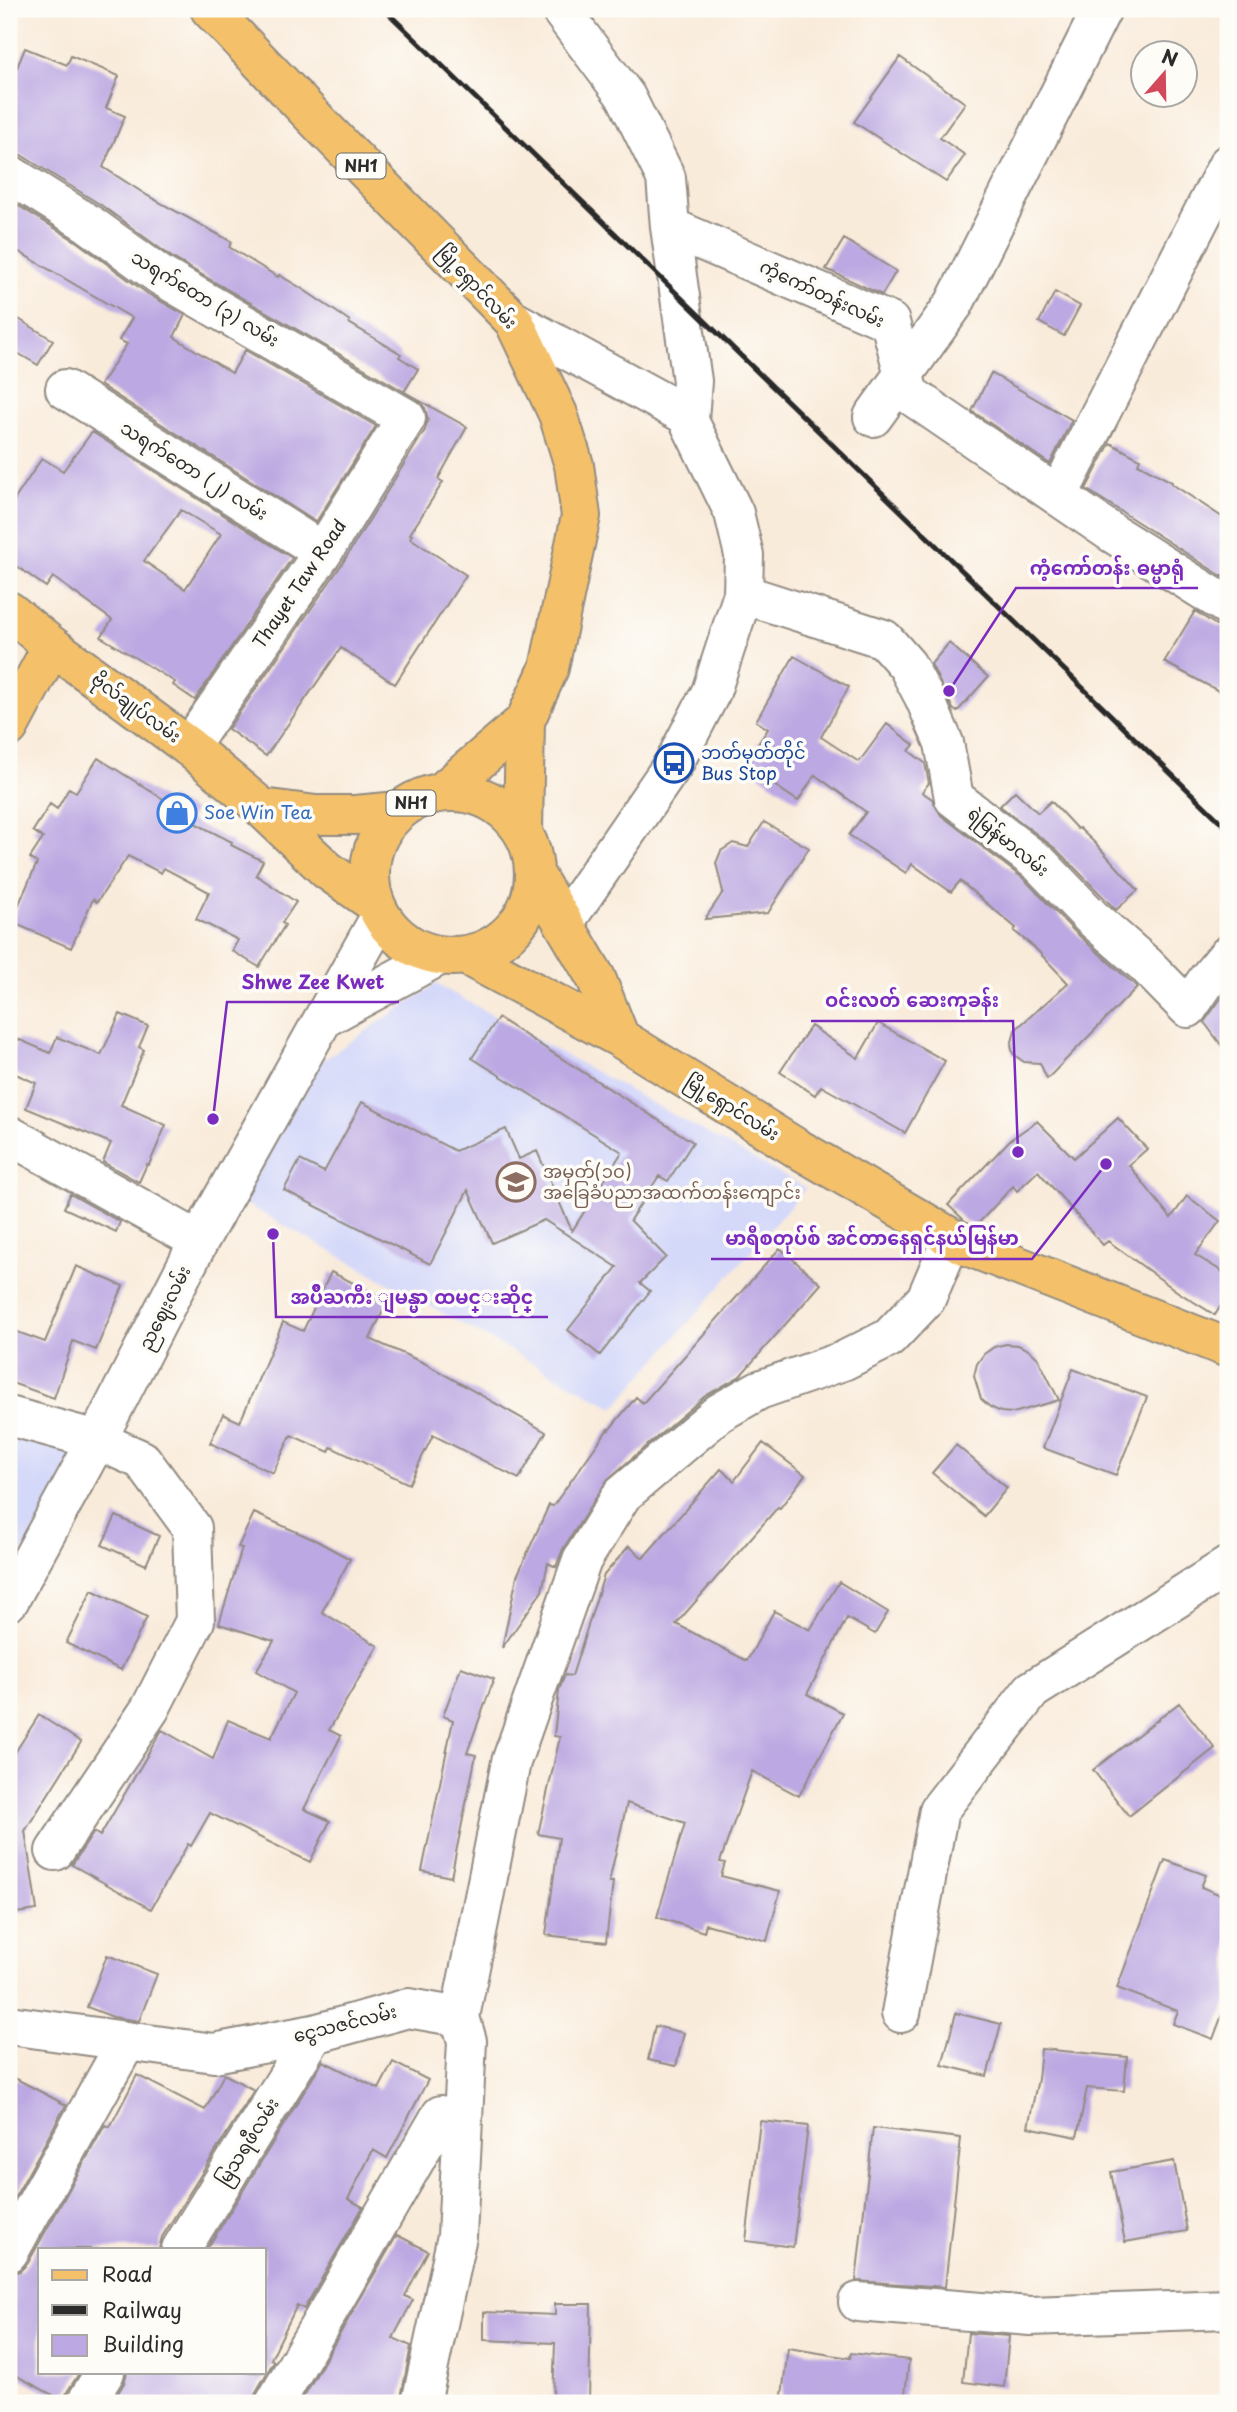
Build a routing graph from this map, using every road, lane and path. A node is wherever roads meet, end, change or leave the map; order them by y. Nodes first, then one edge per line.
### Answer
1 (210, 9) edge
2 (560, 9) edge
3 (1102, 9) edge
4 (1228, 164) edge
5 (9, 174) edge
6 (670, 227) junction
7 (514, 321) junction
8 (904, 373) junction
9 (65, 389) dead end
10 (873, 417) dead end
11 (406, 418) joint
12 (690, 420) junction
13 (1058, 496) junction
14 (323, 552) junction
15 (743, 594) junction
16 (1228, 606) edge
17 (9, 611) edge
18 (52, 646) junction
19 (525, 721) junction
20 (9, 727) edge
21 (189, 747) junction
22 (442, 792) junction
23 (262, 808) junction
24 (399, 811) junction
25 (523, 832) junction
26 (535, 876) junction
27 (377, 910) junction
28 (564, 923) junction
29 (1228, 955) edge
30 (453, 956) junction
31 (324, 1018) junction
32 (620, 1038) junction
33 (9, 1135) edge
34 (952, 1238) junction
35 (199, 1241) junction
36 (1228, 1348) edge
37 (9, 1416) edge
38 (97, 1440) junction
39 (1228, 1566) edge
40 (9, 1601) edge
41 (55, 1851) dead end
42 (901, 2013) dead end
43 (460, 2017) junction
44 (9, 2025) edge
45 (314, 2034) junction
46 (127, 2041) junction
47 (441, 2115) dead end
48 (182, 2248) edge
49 (9, 2252) edge
50 (858, 2302) dead end
51 (1228, 2309) edge
52 (104, 2374) edge
53 (86, 2403) edge
54 (275, 2403) edge
55 (421, 2403) edge

1 - 7 main road, မြို့ရှောင်လမ်း / NH1
2 - 6 street
3 - 8 street
4 - 13 street
5 - 11 street, သရက်တော (၃) လမ်း
6 - 8 street, ကံ့ကော်တန်းလမ်း
6 - 12 street
7 - 12 street
7 - 19 main road, မြို့ရှောင်လမ်း / NH1
8 - 10 street
8 - 13 street, ကံ့ကော်တန်းလမ်း
9 - 14 street, သရက်တော (၂) လမ်း
11 - 14 street, Thayet Taw Road
12 - 15 street
13 - 16 street, ကံ့ကော်တန်းလမ်း
14 - 21 street, Thayet Taw Road
15 - 28 street
15 - 29 street, ရဲမြန်မာလမ်း
17 - 18 main road, ဗိုလ်ချုပ်လမ်း
18 - 20 main road
18 - 21 main road, ဗိုလ်ချုပ်လမ်း
19 - 22 main road, မြို့ရှောင်လမ်း / NH1
19 - 25 main road, မြို့ရှောင်လမ်း / NH1
21 - 23 main road, ဗိုလ်ချုပ်လမ်း
22 - 24 main road, NH1
22 - 25 main road, NH1
23 - 24 main road
23 - 27 main road, ဗိုလ်ချုပ်လမ်း
24 - 27 main road, NH1
25 - 26 main road, NH1
26 - 28 main road, NH1
26 - 30 main road, NH1
27 - 30 main road
27 - 31 street, ညဈေးလမ်း
28 - 32 main road, NH1
30 - 31 street
30 - 32 main road, မြို့ရှောင်လမ်း
31 - 35 street, ညဈေးလမ်း
32 - 34 main road, မြို့ရှောင်လမ်း
33 - 35 street
34 - 36 main road, မြို့ရှောင်လမ်း
34 - 43 street
35 - 38 street, ညဈေးလမ်း
37 - 38 street
38 - 40 street, ညဈေးလမ်း
38 - 41 street
39 - 42 street
43 - 45 street, ငွေသဇင်လမ်း
43 - 55 street
44 - 46 street, ငွေသဇင်လမ်း
45 - 46 street, ငွေသဇင်လမ်း
45 - 48 street, မြသရဖီလမ်း
46 - 49 street
47 - 54 street
50 - 51 street
52 - 53 street

